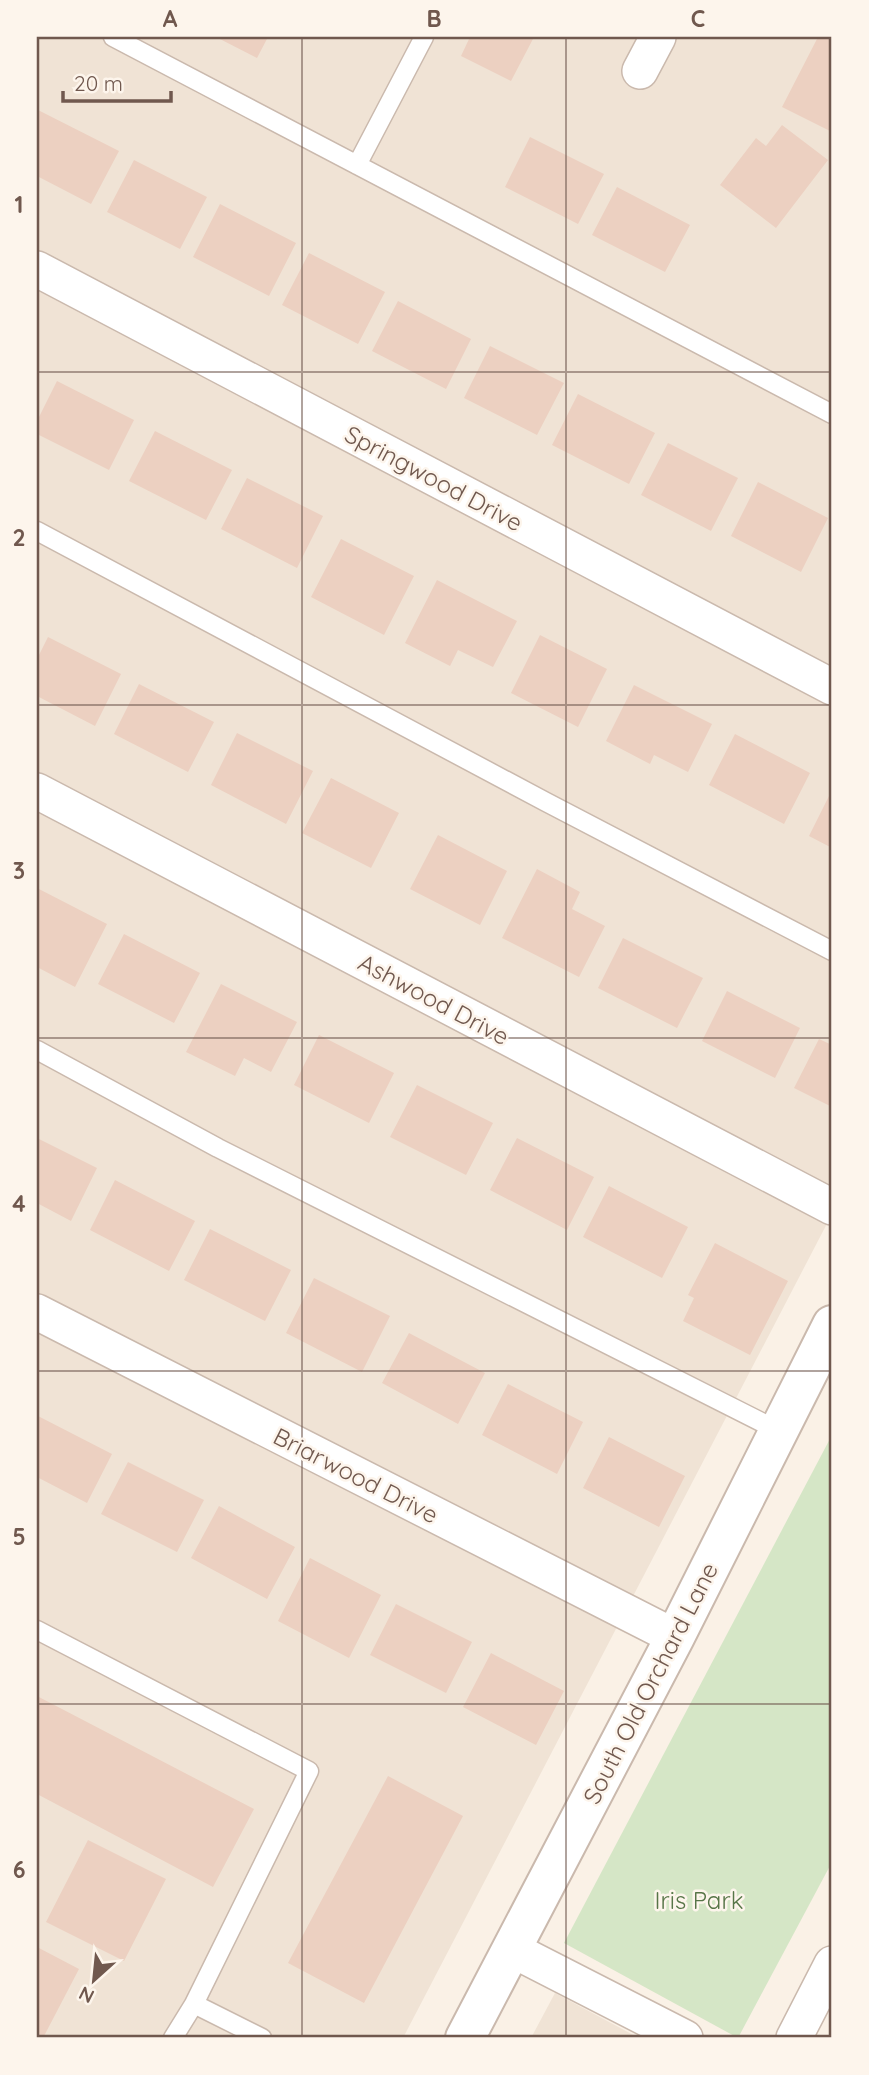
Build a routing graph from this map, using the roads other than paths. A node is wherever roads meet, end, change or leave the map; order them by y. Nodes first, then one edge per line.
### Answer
1 (113, 37) edge
2 (424, 37) edge
3 (658, 37) edge
4 (640, 71) dead end
5 (358, 165) junction
6 (37, 269) edge
7 (832, 414) edge
8 (37, 531) edge
9 (832, 687) edge
10 (37, 791) edge
11 (832, 951) edge
12 (37, 1050) edge
13 (832, 1207) edge
14 (37, 1312) edge
15 (832, 1325) edge
16 (779, 1431) junction
17 (37, 1630) edge
18 (675, 1637) junction
19 (511, 1949) junction
20 (832, 1964) edge
21 (194, 2004) junction
22 (173, 2038) edge
23 (262, 2038) edge
24 (464, 2038) edge
25 (685, 2038) edge
26 (794, 2038) edge

1 - 5 lane
2 - 5 lane
3 - 4 street
5 - 7 lane
6 - 9 street, Springwood Drive
8 - 11 lane
10 - 13 street, Ashwood Drive
12 - 16 lane
14 - 18 street, Briarwood Drive
15 - 16 street, South Old Orchard Lane
16 - 18 street, South Old Orchard Lane
17 - 21 lane
18 - 19 street, South Old Orchard Lane
19 - 24 street, South Old Orchard Lane
19 - 25 street
20 - 26 street
21 - 22 lane
21 - 23 lane

